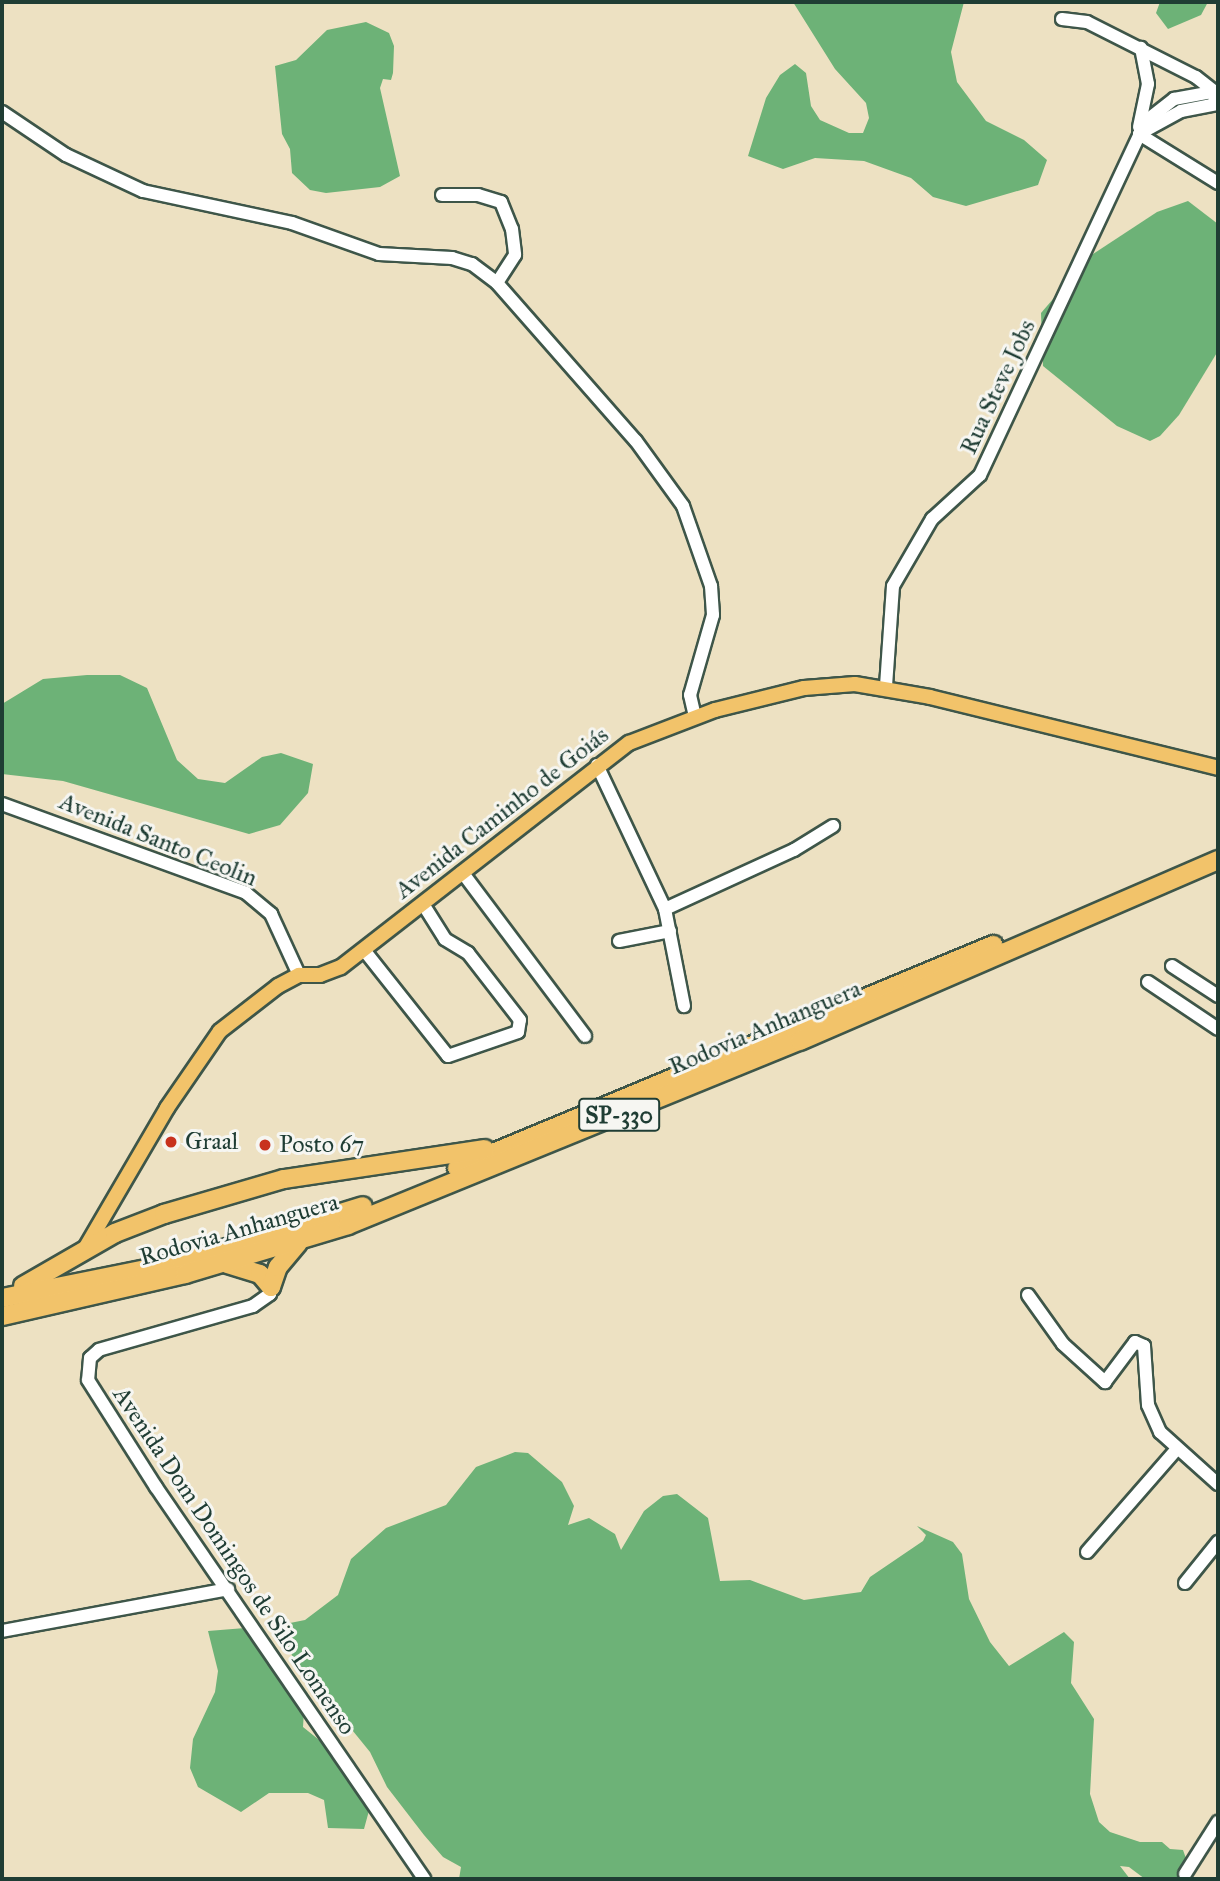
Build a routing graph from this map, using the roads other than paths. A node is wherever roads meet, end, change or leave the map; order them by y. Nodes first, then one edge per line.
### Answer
1 (1062, 19) dead end
2 (1141, 48) junction
3 (1216, 97) edge
4 (2, 112) edge
5 (1139, 134) junction
6 (1218, 183) edge
7 (442, 195) dead end
8 (497, 283) junction
9 (886, 686) junction
10 (695, 717) junction
11 (597, 765) junction
12 (1218, 768) edge
13 (2, 804) edge
14 (833, 826) dead end
15 (1218, 848) edge
16 (1218, 860) edge
17 (462, 872) junction
18 (423, 904) junction
19 (665, 909) junction
20 (670, 931) junction
21 (619, 941) dead end
22 (364, 950) junction
23 (1172, 966) dead end
24 (299, 975) junction
25 (1149, 982) dead end
26 (1218, 996) edge
27 (684, 1006) dead end
28 (1218, 1029) edge
29 (585, 1036) dead end
30 (512, 1145) junction
31 (299, 1242) junction
32 (82, 1254) junction
33 (225, 1264) junction
34 (271, 1287) junction
35 (1028, 1295) dead end
36 (2, 1296) edge
37 (2, 1316) edge
38 (1176, 1450) junction
39 (1218, 1484) edge
40 (1218, 1542) edge
41 (1087, 1552) dead end
42 (1185, 1583) dead end
43 (228, 1588) junction
44 (2, 1631) edge
45 (1218, 1822) edge
46 (1185, 1874) dead end
47 (424, 1879) edge

1 - 2 street
2 - 3 street
2 - 5 street
3 - 5 street
4 - 8 street
5 - 6 street
5 - 9 street, Rua Steve Jobs
7 - 8 street
8 - 10 street
9 - 10 main road, Avenida Caminho de Goiás
9 - 12 main road, Avenida Caminho de Goiás
10 - 11 main road, Avenida Caminho de Goiás
11 - 17 main road, Avenida Caminho de Goiás
11 - 19 street
13 - 24 street, Avenida Santo Ceolin
14 - 19 street
15 - 30 highway, Rodovia Anhanguera / SP-330
16 - 31 highway, Rodovia Anhanguera / SP-330
17 - 18 main road, Avenida Caminho de Goiás
17 - 29 street
18 - 22 main road, Avenida Caminho de Goiás
18 - 22 street
19 - 20 street
20 - 21 street
20 - 27 street
22 - 24 main road, Avenida Caminho de Goiás
23 - 26 street
24 - 32 main road, Avenida Caminho de Goiás
25 - 28 street
30 - 32 highway
30 - 36 highway, Rodovia Anhanguera / SP-330
31 - 33 highway, Rodovia Anhanguera / SP-330
31 - 34 highway
32 - 36 highway
33 - 34 highway
33 - 37 highway, Rodovia Anhanguera / SP-330
34 - 43 street, Avenida Dom Domingos de Silo Lomenso
35 - 38 street
38 - 39 street
38 - 41 street
40 - 42 street
43 - 44 street
43 - 47 street, Avenida Dom Domingos de Silo Lomenso
45 - 46 street

